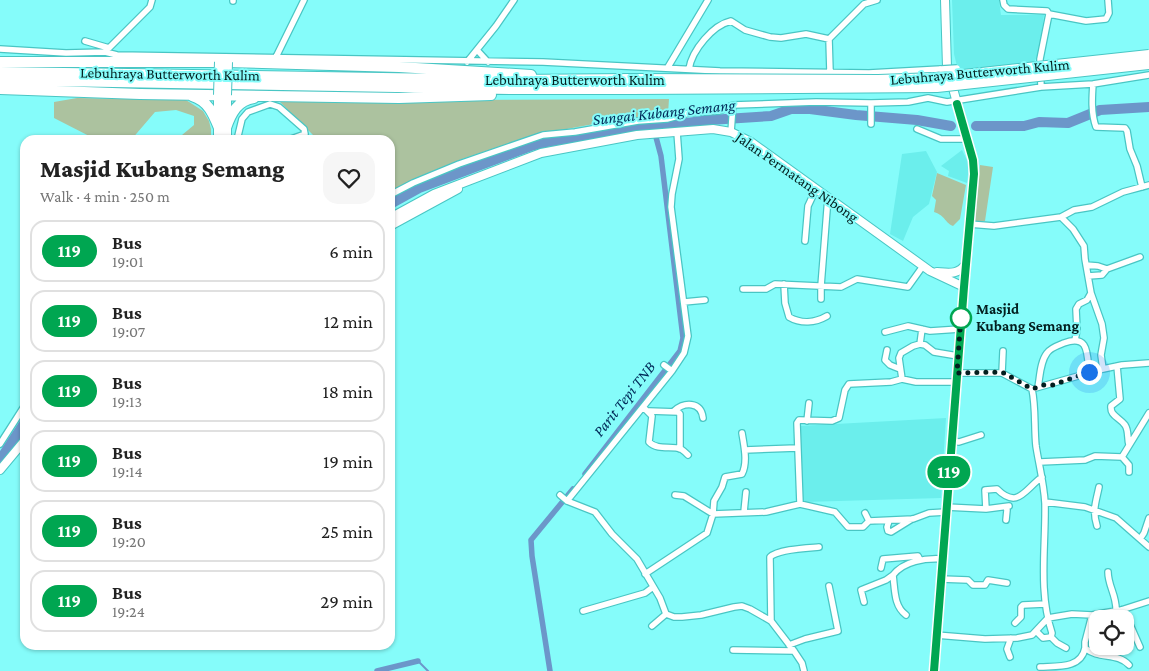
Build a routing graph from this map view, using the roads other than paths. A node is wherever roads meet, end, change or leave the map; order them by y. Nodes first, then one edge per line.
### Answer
1 (152, 0) edge
2 (304, 0) edge
3 (514, 0) edge
4 (708, 0) edge
5 (877, 0) edge
6 (945, 0) edge
7 (1003, 0) edge
8 (1108, 0) edge
9 (1049, 14) junction
10 (829, 39) junction
11 (85, 41) dead end
12 (0, 50) edge
13 (107, 50) junction
14 (477, 50) junction
15 (1149, 55) edge
16 (276, 57) junction
17 (0, 62) edge
18 (223, 62) junction
19 (467, 62) junction
20 (488, 62) junction
21 (1149, 64) edge
22 (668, 67) junction
23 (957, 68) dead end
24 (689, 69) junction
25 (0, 72) edge
26 (830, 72) junction
27 (1149, 75) edge
28 (0, 80) edge
29 (564, 84) junction
30 (631, 84) junction
31 (1093, 84) junction
32 (1041, 87) junction
33 (0, 89) edge
34 (186, 95) junction
35 (223, 95) junction
36 (272, 96) junction
37 (956, 102) junction
38 (871, 106) junction
39 (733, 107) junction
40 (871, 123) dead end
41 (222, 128) junction
42 (732, 129) junction
43 (917, 129) dead end
44 (677, 132) junction
45 (220, 135) edge
46 (224, 135) edge
47 (238, 135) edge
48 (302, 135) edge
49 (967, 137) junction
50 (495, 169) junction
51 (1149, 185) edge
52 (1142, 187) junction
53 (816, 189) junction
54 (395, 192) edge
55 (828, 198) junction
56 (395, 215) edge
57 (1061, 217) junction
58 (395, 223) edge
59 (969, 224) junction
60 (805, 241) dead end
61 (1140, 257) dead end
62 (966, 264) junction
63 (1086, 265) junction
64 (926, 269) junction
65 (1106, 269) junction
66 (1088, 276) junction
67 (784, 284) junction
68 (821, 286) junction
69 (964, 287) junction
70 (743, 289) dead end
71 (1091, 293) junction
72 (821, 299) dead end
73 (705, 300) dead end
74 (684, 302) junction
75 (827, 316) dead end
76 (922, 329) junction
77 (960, 329) junction
78 (885, 332) dead end
79 (1075, 340) junction
80 (920, 344) junction
81 (887, 350) dead end
82 (1003, 350) dead end
83 (958, 356) junction
84 (1149, 363) edge
85 (1117, 366) junction
86 (900, 369) junction
87 (1103, 369) junction
88 (1002, 372) junction
89 (1089, 372) junction
90 (957, 373) junction
91 (902, 379) junction
92 (956, 382) junction
93 (1035, 388) junction
94 (809, 403) dead end
95 (643, 407) junction
96 (649, 411) junction
97 (674, 411) junction
98 (20, 413) edge
99 (1149, 413) edge
100 (703, 418) dead end
101 (807, 421) junction
102 (742, 432) dead end
103 (981, 435) dead end
104 (952, 441) junction
105 (0, 444) edge
106 (1129, 445) junction
107 (20, 446) edge
108 (797, 448) junction
109 (680, 449) junction
110 (745, 450) junction
111 (688, 455) dead end
112 (1122, 457) junction
113 (1040, 462) junction
114 (0, 470) edge
115 (1129, 472) dead end
116 (1042, 477) junction
117 (1099, 487) dead end
118 (746, 492) dead end
119 (675, 495) dead end
120 (1045, 502) junction
121 (800, 504) junction
122 (946, 509) junction
123 (986, 509) junction
124 (1093, 510) junction
125 (744, 512) junction
126 (865, 513) dead end
127 (713, 514) junction
128 (1149, 518) edge
129 (913, 519) junction
130 (1006, 520) dead end
131 (869, 521) junction
132 (889, 521) junction
133 (1096, 526) dead end
134 (1140, 539) junction
135 (819, 547) dead end
136 (1149, 547) edge
137 (942, 559) junction
138 (920, 560) junction
139 (881, 568) dead end
140 (1108, 572) dead end
141 (646, 574) junction
142 (893, 575) junction
143 (941, 579) junction
144 (1007, 583) dead end
145 (829, 586) dead end
146 (653, 587) junction
147 (1149, 601) edge
148 (864, 602) dead end
149 (1045, 604) junction
150 (1118, 610) edge
151 (1121, 610) edge
152 (583, 611) dead end
153 (666, 614) junction
154 (1089, 615) edge
155 (906, 616) dead end
156 (1048, 618) junction
157 (771, 621) junction
158 (1015, 623) dead end
159 (652, 626) dead end
160 (1089, 627) edge
161 (1036, 630) junction
162 (1134, 633) edge
163 (936, 635) junction
164 (1051, 637) junction
165 (1011, 638) junction
166 (789, 645) junction
167 (1140, 646) dead end
168 (1066, 648) dead end
169 (1085, 648) junction
170 (733, 650) dead end
171 (794, 651) junction
172 (1010, 656) dead end
173 (1128, 665) dead end
174 (1040, 667) dead end
175 (804, 671) edge
176 (934, 671) edge

1 - 13 street
2 - 16 street
3 - 14 street
4 - 22 street
5 - 10 street
6 - 37 main road
7 - 9 street
8 - 9 street
9 - 32 street
10 - 24 street
10 - 26 street
11 - 13 street
12 - 13 street
13 - 16 street
14 - 19 street
14 - 20 street
15 - 30 highway, Lebuhraya Butterworth Kulim, bridge
16 - 19 street
17 - 18 highway
18 - 29 highway
18 - 35 highway, bridge
19 - 20 street
20 - 22 street
21 - 30 highway, Lebuhraya Butterworth Kulim, bridge
22 - 24 street
23 - 26 street, bridge
24 - 26 street
25 - 29 highway, Lebuhraya Butterworth Kulim
27 - 31 street
28 - 29 highway, Lebuhraya Butterworth Kulim
29 - 30 highway, Lebuhraya Butterworth Kulim
29 - 36 highway
31 - 32 street
31 - 52 street
32 - 37 street
33 - 34 highway
34 - 35 highway
34 - 41 highway
35 - 36 highway
35 - 41 highway
36 - 41 highway
37 - 38 street
37 - 49 main road
38 - 39 street
38 - 40 street
39 - 42 street
39 - 54 street
41 - 45 highway
41 - 46 highway
42 - 44 main road, Jalan Permatang Nibong
42 - 53 main road, Jalan Permatang Nibong
43 - 49 street
44 - 50 main road, Jalan Permatang Nibong
44 - 74 street
47 - 48 street
49 - 59 main road
50 - 56 main road, Jalan Permatang Nibong
50 - 58 main road, Jalan Permatang Nibong
51 - 52 street
52 - 57 street
53 - 55 main road, Jalan Permatang Nibong
53 - 60 street
55 - 64 main road, Jalan Permatang Nibong
55 - 68 street
57 - 59 street
57 - 63 street
59 - 62 main road
61 - 65 street
62 - 64 main road
62 - 69 main road
63 - 65 street
63 - 66 street
64 - 68 street
64 - 69 main road, Jalan Permatang Nibong
65 - 66 street
66 - 71 street
67 - 68 street
67 - 70 street
67 - 75 street
68 - 72 street
69 - 77 main road
71 - 79 street
71 - 87 street
73 - 74 street
74 - 95 street
76 - 77 street
76 - 78 street
76 - 80 street
77 - 83 main road
79 - 89 street
79 - 93 street
80 - 83 street
80 - 86 street
81 - 86 street
82 - 88 street
83 - 90 main road
84 - 85 street
85 - 87 street
85 - 106 street
86 - 91 street
87 - 89 street
88 - 90 street
88 - 93 street
89 - 93 street
90 - 92 main road
91 - 92 street
91 - 101 street
92 - 104 main road
93 - 113 street
94 - 101 street
95 - 96 street
95 - 141 street
96 - 97 street
96 - 109 street
97 - 100 street
97 - 109 street
98 - 105 street
99 - 106 street
101 - 108 street
102 - 110 street
103 - 104 street
104 - 122 main road
106 - 112 street
107 - 114 main road
108 - 110 street
108 - 121 street
109 - 111 street
110 - 127 street
112 - 113 street
112 - 115 street
113 - 116 street
116 - 120 street
116 - 123 street
117 - 124 street
118 - 125 street
119 - 127 street
120 - 124 street
120 - 149 street
121 - 125 street
121 - 131 street
122 - 123 street
122 - 129 street
122 - 137 main road
123 - 130 street
124 - 133 street
124 - 134 street
125 - 127 street
126 - 131 street
127 - 141 street
128 - 134 street
129 - 132 street
129 - 132 street
131 - 132 street
134 - 136 street
135 - 157 street
137 - 138 street
137 - 143 main road
138 - 139 street
138 - 142 street
140 - 150 street
141 - 146 street
142 - 148 street
142 - 155 street
143 - 144 street
143 - 163 main road
145 - 166 street
146 - 152 street
146 - 153 street
147 - 151 street
149 - 156 street
149 - 158 street
153 - 157 street
153 - 159 street
154 - 156 street
156 - 161 street
156 - 164 street
157 - 166 street
160 - 169 street
161 - 164 street
161 - 165 street
162 - 167 street
163 - 165 street
163 - 176 main road
164 - 168 street
165 - 172 street
166 - 171 street
169 - 173 street
169 - 174 street
170 - 171 street
171 - 175 street

